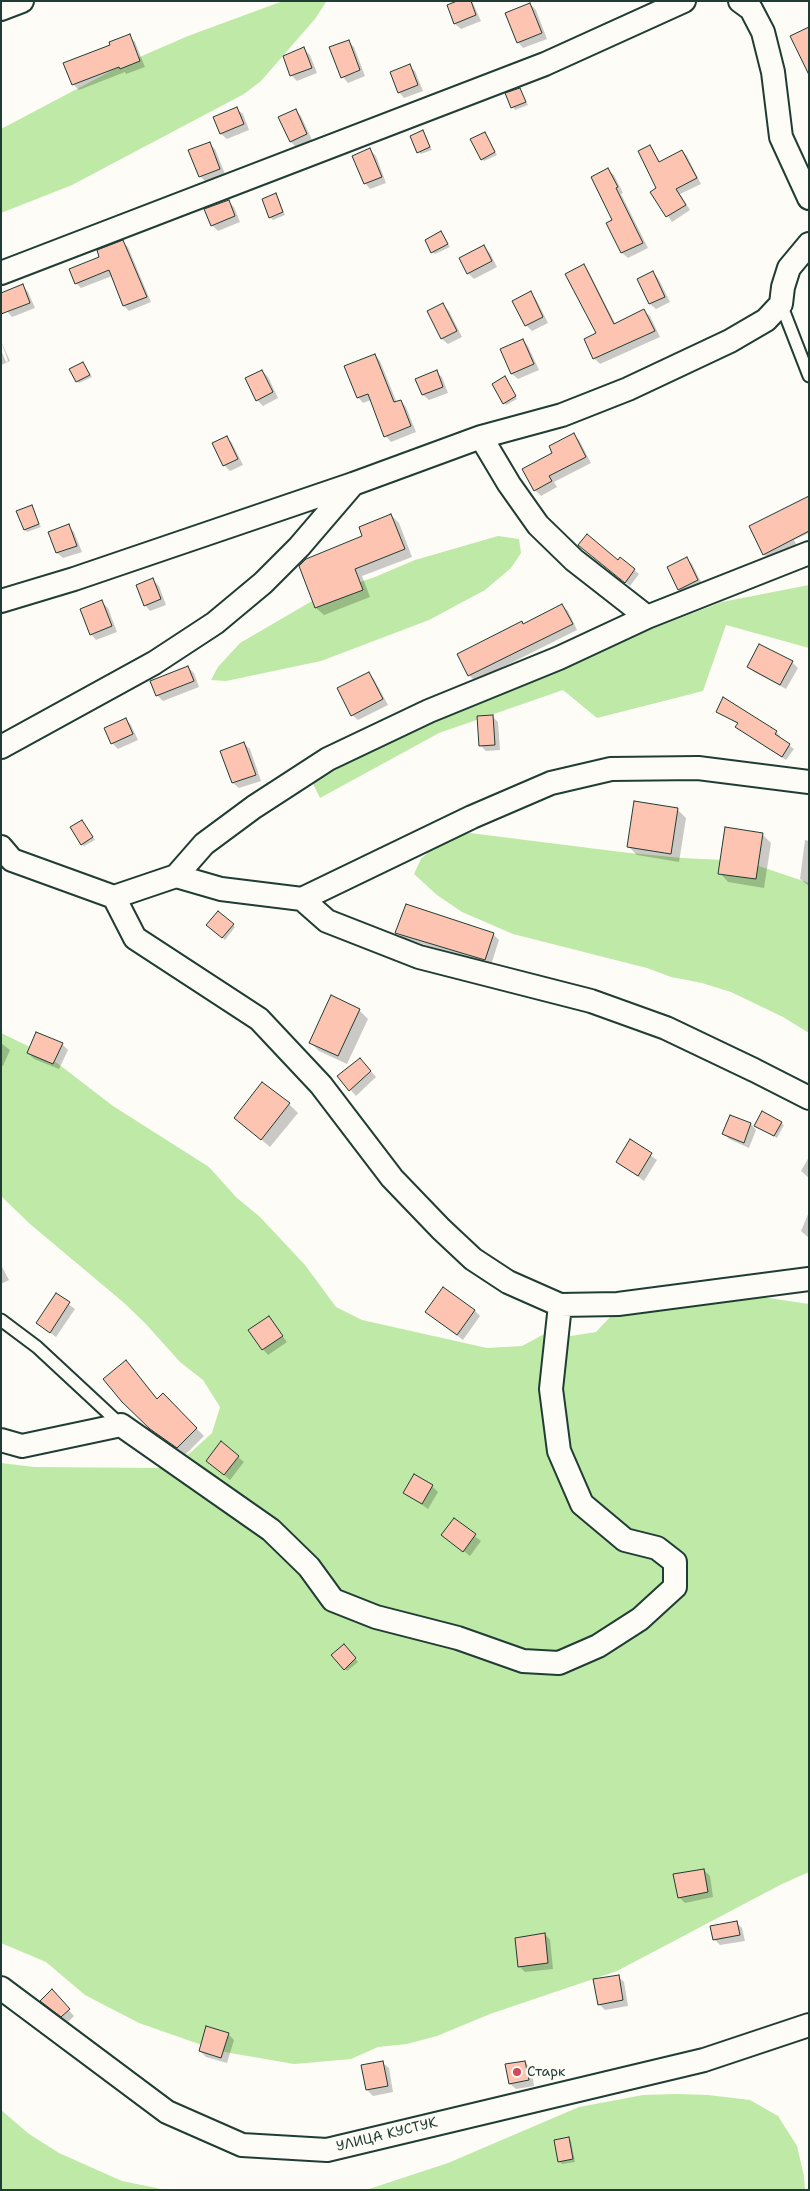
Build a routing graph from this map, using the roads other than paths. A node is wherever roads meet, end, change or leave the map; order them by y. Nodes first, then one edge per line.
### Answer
1 (22, 1) edge
2 (684, 1) edge
3 (740, 1) edge
4 (1, 8) edge
5 (809, 198) edge
6 (809, 244) edge
7 (1, 273) edge
8 (781, 304) junction
9 (809, 376) edge
10 (481, 437) junction
11 (353, 484) junction
12 (809, 552) edge
13 (1, 601) edge
14 (647, 617) junction
15 (1, 747) edge
16 (809, 782) edge
17 (1, 847) edge
18 (176, 876) junction
19 (114, 897) junction
20 (302, 899) junction
21 (809, 1098) edge
22 (809, 1279) edge
23 (560, 1305) junction
24 (1, 1320) edge
25 (121, 1425) junction
26 (1, 1440) edge
27 (1, 1988) edge
28 (809, 2025) edge

1 - 4 street
2 - 7 street
3 - 5 street
6 - 8 street
8 - 9 lane
8 - 10 street
10 - 11 street
10 - 14 street
11 - 13 street
11 - 15 street
12 - 14 street
14 - 18 street
16 - 20 street
17 - 19 street
18 - 19 street
18 - 20 street
19 - 23 street
20 - 21 street
22 - 23 street
23 - 25 street
24 - 25 lane
25 - 26 street
27 - 28 street, УЛИЦА КУСТУК

